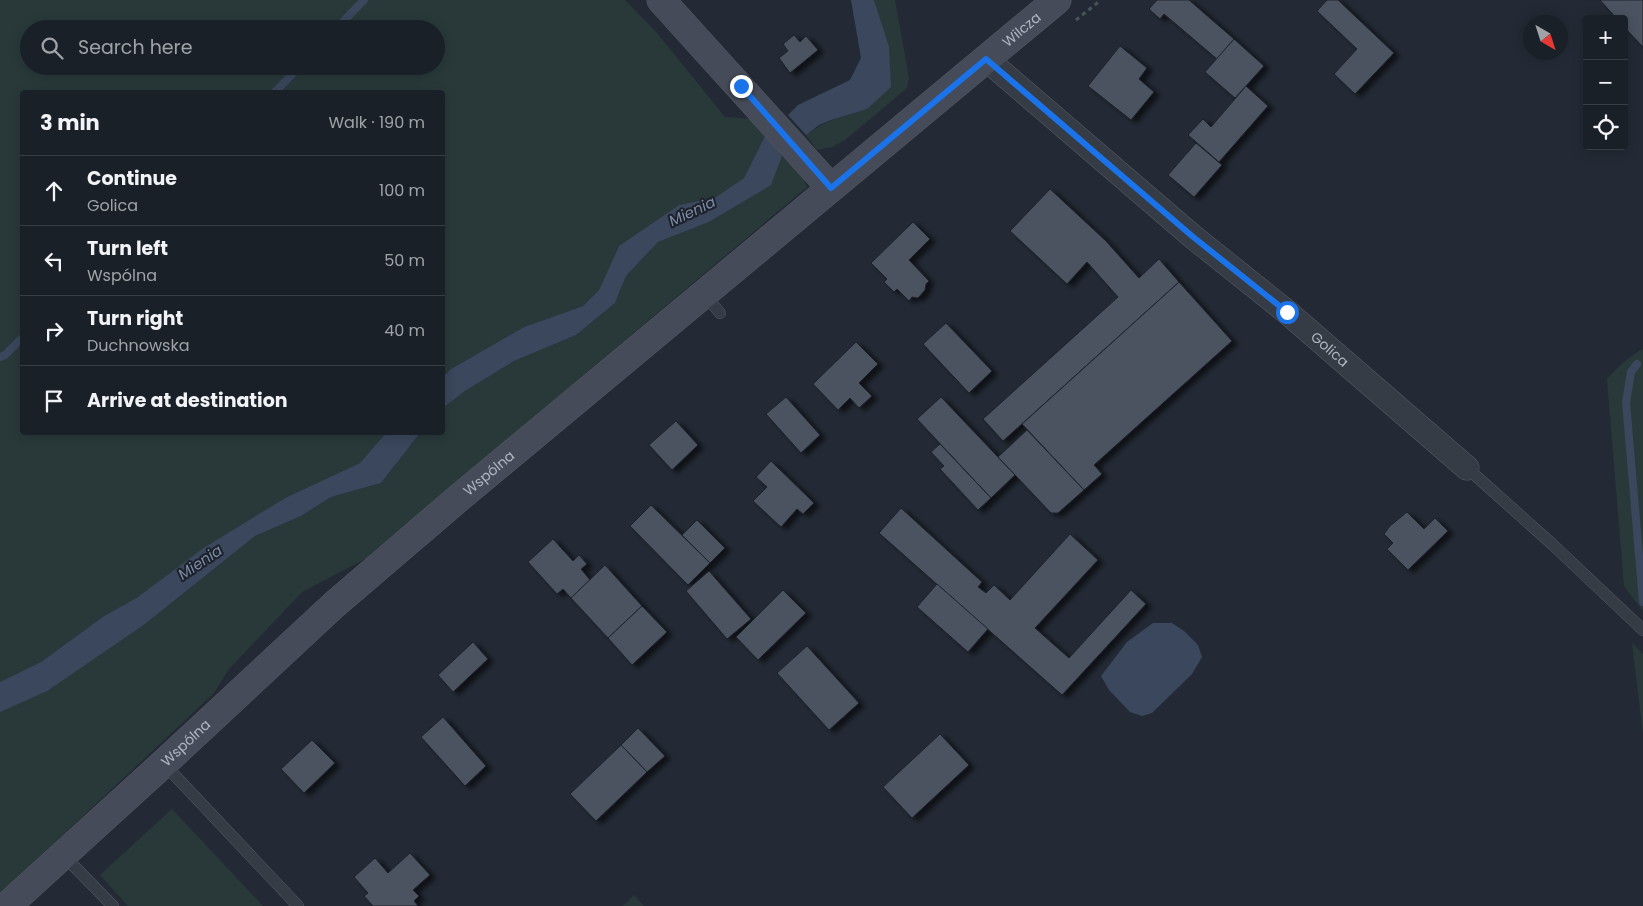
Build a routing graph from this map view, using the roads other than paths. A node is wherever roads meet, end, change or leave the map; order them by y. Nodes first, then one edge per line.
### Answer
1 (661, 0) edge
2 (1057, 0) edge
3 (986, 59) junction
4 (831, 188) junction
5 (1467, 468) joint
6 (1643, 630) edge
7 (164, 763) junction
8 (63, 855) junction
9 (7, 906) edge
10 (112, 906) edge
11 (298, 906) edge

1 - 4 main road
2 - 3 main road, Wilcza
3 - 4 main road, Wspólna
3 - 5 street, Golica
4 - 7 main road, Wspólna
5 - 6 lane, Golica
7 - 8 main road, Wspólna
7 - 11 lane
8 - 9 main road, Wspólna
8 - 10 lane

